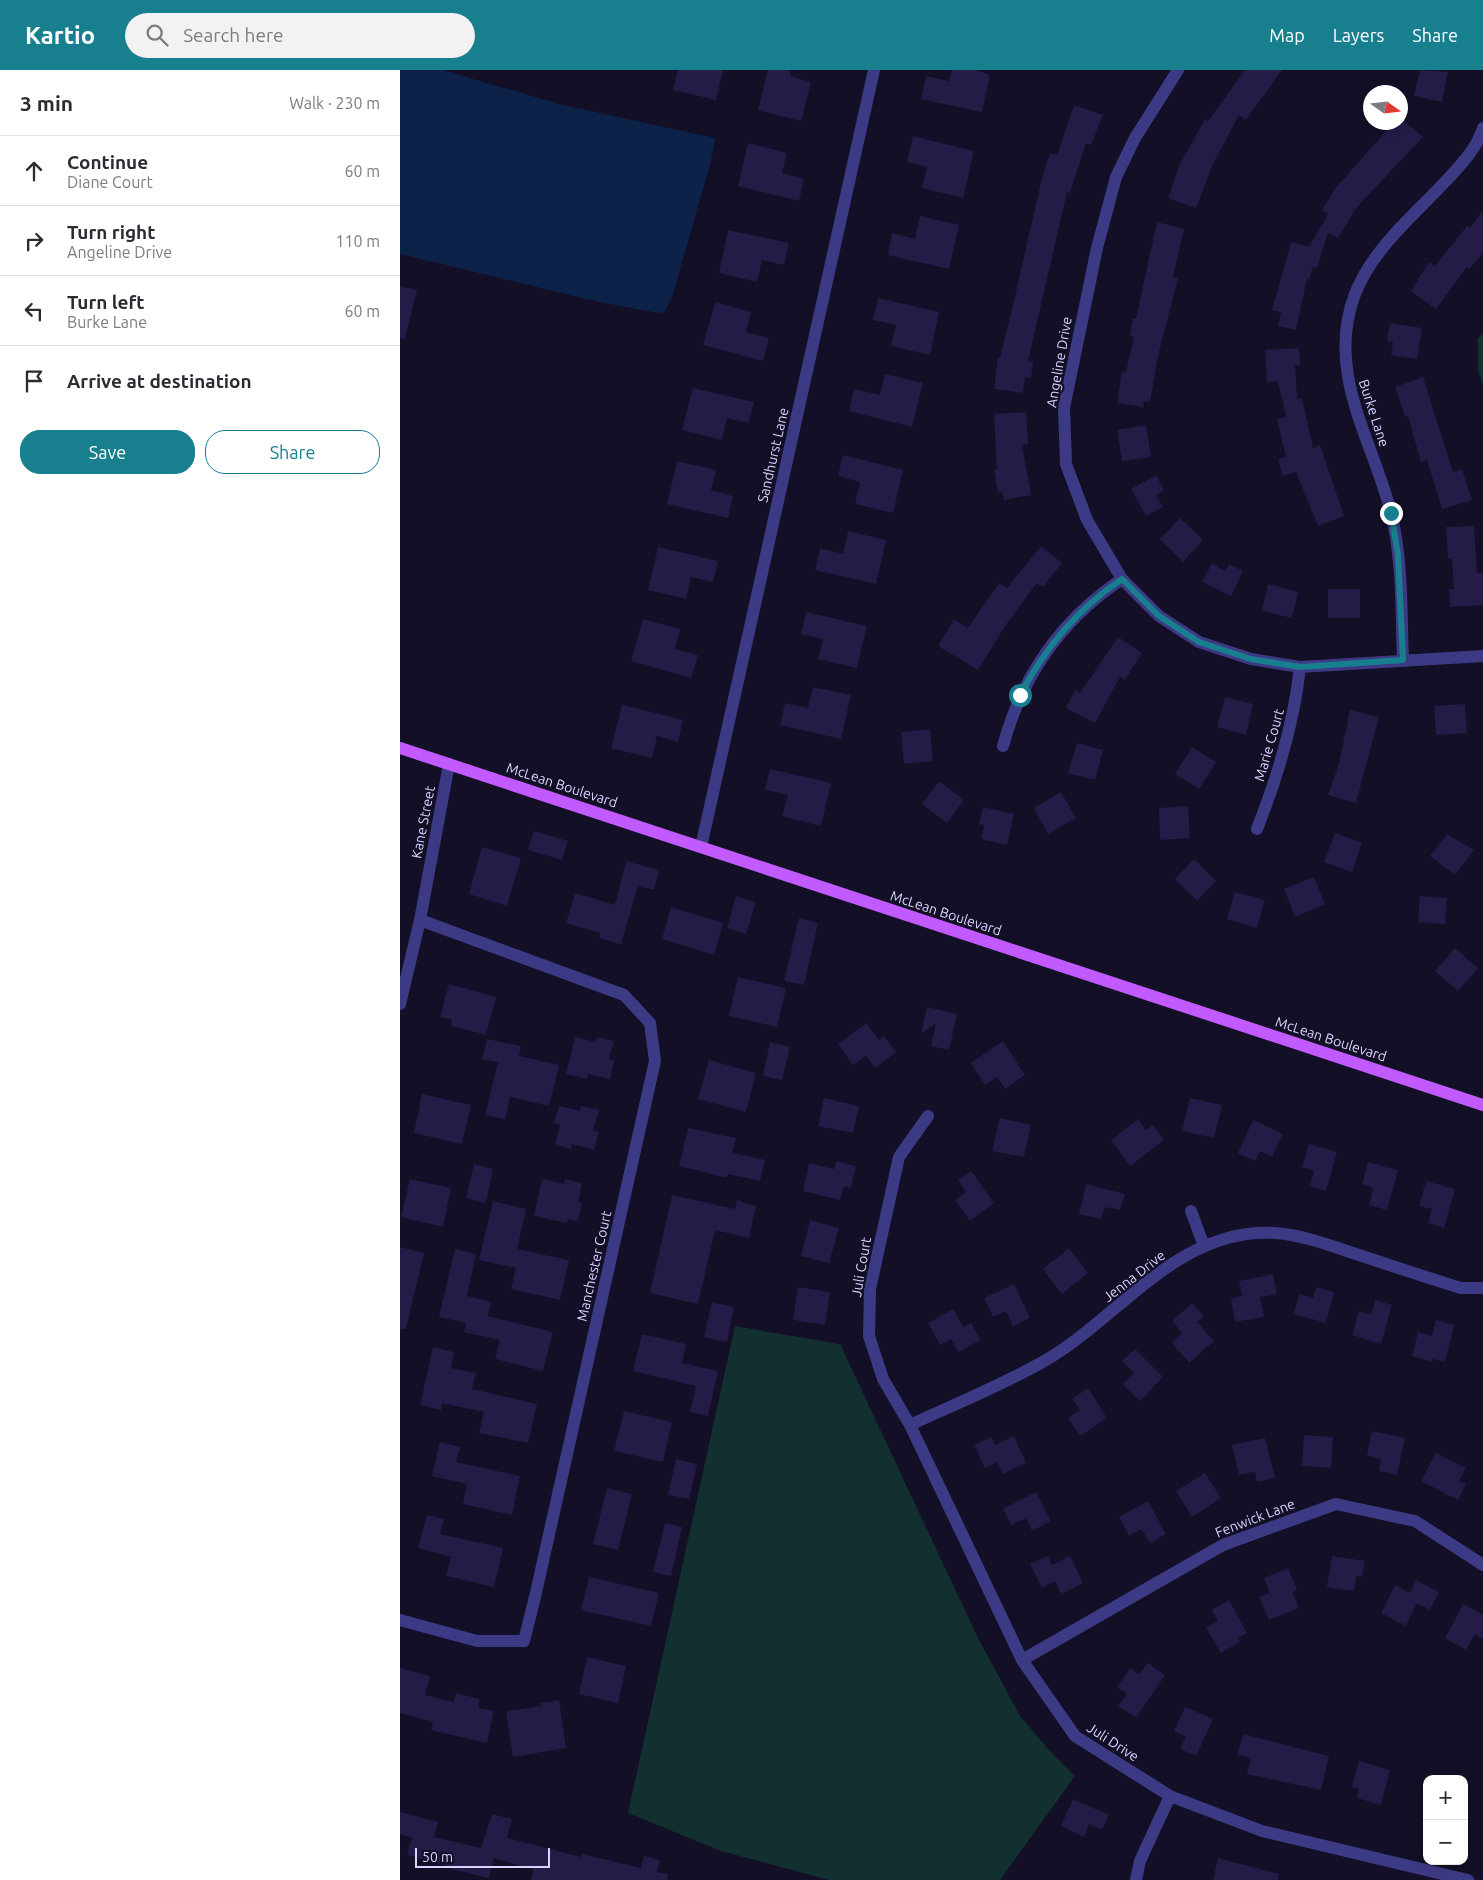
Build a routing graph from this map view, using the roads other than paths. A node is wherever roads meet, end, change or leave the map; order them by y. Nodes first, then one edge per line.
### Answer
1 (874, 70) edge
2 (1178, 70) edge
3 (1483, 128) edge
4 (1122, 579) junction
5 (1483, 656) edge
6 (1403, 660) junction
7 (1300, 667) junction
8 (1002, 746) dead end
9 (400, 748) edge
10 (449, 764) junction
11 (1256, 829) dead end
12 (701, 847) junction
13 (420, 920) junction
14 (400, 1004) edge
15 (1483, 1105) edge
16 (928, 1116) dead end
17 (1191, 1211) dead end
18 (1204, 1246) junction
19 (1483, 1288) edge
20 (910, 1425) junction
21 (1483, 1565) edge
22 (400, 1620) edge
23 (1022, 1660) junction
24 (1170, 1796) junction
25 (1136, 1880) edge
26 (1468, 1880) edge

1 - 12 street, Sandhurst Lane
2 - 4 street, Angeline Drive
3 - 6 street, Burke Lane
4 - 7 street, Angeline Drive
4 - 8 street
5 - 6 street, Angeline Drive
6 - 7 street, Angeline Drive
7 - 11 street, Marie Court
9 - 10 main road, McLean Boulevard
10 - 12 main road, McLean Boulevard
10 - 13 street, Kane Street
12 - 15 main road, McLean Boulevard
13 - 14 street, Kane Street
13 - 22 street, Manchester Court
16 - 20 street, Juli Court
17 - 18 street
18 - 19 street, Jenna Drive
18 - 20 street, Jenna Drive
20 - 23 street, Juli Drive
21 - 23 street, Fenwick Lane
23 - 24 street, Juli Drive
24 - 25 street
24 - 26 street, Juli Drive

